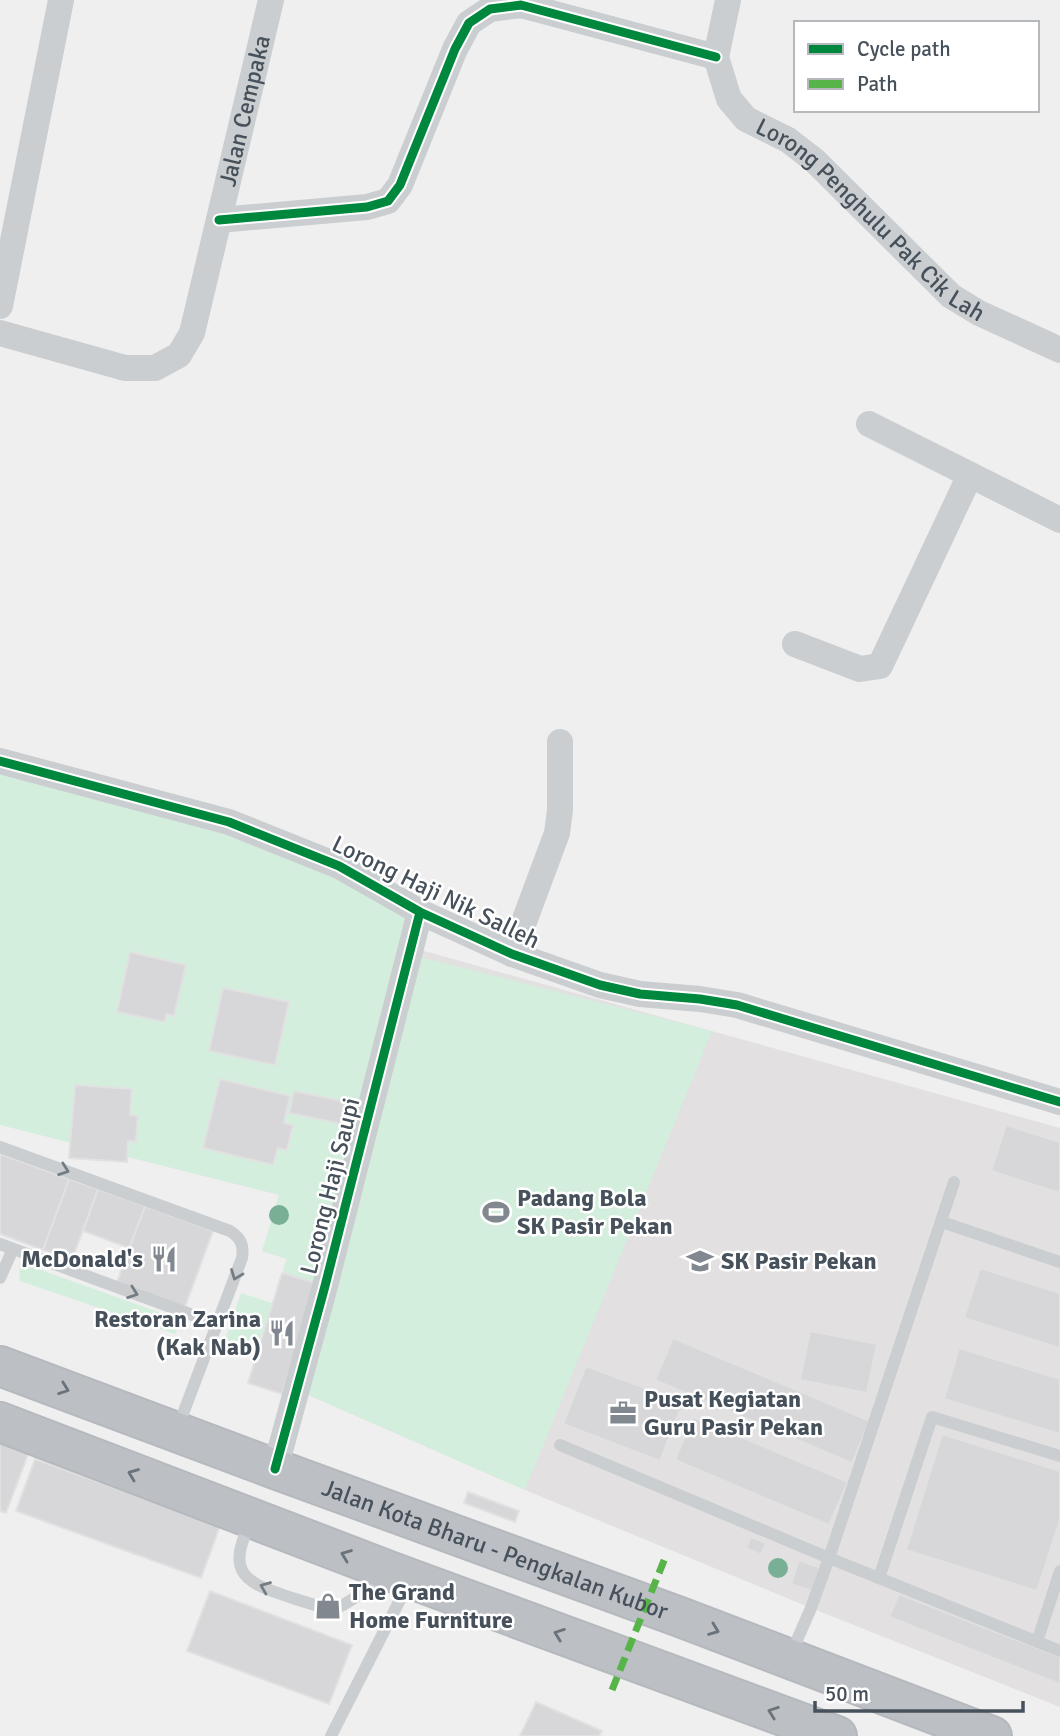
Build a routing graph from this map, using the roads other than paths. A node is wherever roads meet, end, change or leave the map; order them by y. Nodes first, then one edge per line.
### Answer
1 (61, 0) edge
2 (271, 0) edge
3 (728, 0) edge
4 (716, 57) junction
5 (219, 220) junction
6 (0, 306) edge
7 (0, 333) edge
8 (1060, 350) edge
9 (869, 424) dead end
10 (970, 475) junction
11 (1060, 520) edge
12 (795, 644) dead end
13 (560, 742) dead end
14 (0, 761) edge
15 (420, 912) junction
16 (512, 954) junction
17 (1060, 1102) edge
18 (0, 1147) edge
19 (954, 1182) dead end
20 (942, 1222) junction
21 (6, 1247) edge
22 (1060, 1262) edge
23 (0, 1278) edge
24 (217, 1324) junction
25 (0, 1366) edge
26 (0, 1422) edge
27 (177, 1431) junction
28 (560, 1445) dead end
29 (1060, 1455) edge
30 (275, 1469) junction
31 (250, 1518) junction
32 (829, 1558) junction
33 (1060, 1571) edge
34 (402, 1576) junction
35 (879, 1578) junction
36 (1037, 1642) junction
37 (1060, 1651) edge
38 (789, 1659) junction
39 (331, 1736) edge
40 (837, 1736) edge
41 (992, 1736) edge

1 - 6 street
2 - 5 street, Jalan Cempaka
3 - 4 street
4 - 5 street
4 - 8 street, Lorong Penghulu Pak Cik Lah
5 - 7 street, Jalan Cempaka
9 - 10 street
10 - 11 street
10 - 12 street
13 - 16 street
14 - 15 street, Lorong Haji Nik Salleh
15 - 16 street, Lorong Haji Nik Salleh
15 - 30 street, Lorong Haji Saupi
16 - 17 street, Lorong Haji Nik Salleh
18 -> 24 lane
19 - 20 lane
20 - 22 lane
20 - 32 lane
21 - 23 lane
21 -> 24 lane
24 - 27 lane
25 -> 27 highway, Jalan Kota Bharu - Pengkalan Kubor
31 -> 26 highway
27 - 30 highway, Jalan Kota Bharu - Pengkalan Kubor
28 - 32 lane
29 - 35 lane
30 -> 38 highway, Jalan Kota Bharu - Pengkalan Kubor
34 -> 31 highway
34 -> 31 lane
32 - 35 lane
32 - 38 lane
33 - 36 lane
34 - 39 lane
40 -> 34 highway
35 - 36 lane
36 - 37 lane
38 - 41 highway, Jalan Kota Bharu - Pengkalan Kubor

